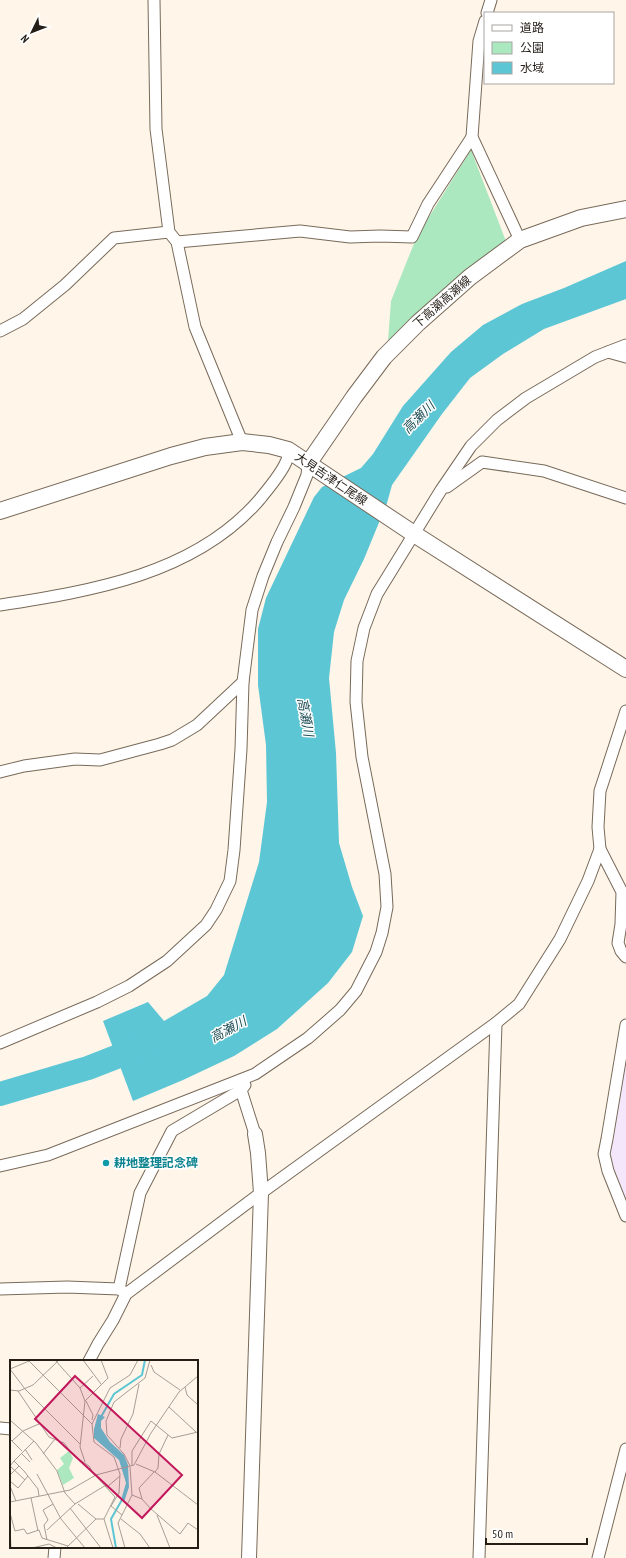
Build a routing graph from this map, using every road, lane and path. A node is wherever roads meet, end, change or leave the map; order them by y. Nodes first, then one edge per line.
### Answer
1 (154, 0) edge
2 (491, 0) edge
3 (487, 12) edge
4 (484, 24) edge
5 (472, 137) junction
6 (626, 209) edge
7 (170, 232) junction
8 (520, 240) junction
9 (177, 242) junction
10 (0, 331) edge
11 (626, 345) edge
12 (608, 352) junction
13 (626, 356) edge
14 (242, 442) junction
15 (288, 450) junction
16 (308, 464) junction
17 (441, 490) junction
18 (626, 498) edge
19 (0, 511) edge
20 (414, 534) junction
21 (0, 605) edge
22 (626, 669) edge
23 (243, 682) junction
24 (626, 711) edge
25 (0, 772) edge
26 (600, 849) junction
27 (626, 957) edge
28 (496, 1023) junction
29 (626, 1025) edge
30 (0, 1043) edge
31 (255, 1074) junction
32 (241, 1090) junction
33 (255, 1134) joint
34 (0, 1166) edge
35 (261, 1193) junction
36 (626, 1216) edge
37 (0, 1289) edge
38 (122, 1291) junction
39 (90, 1360) edge
40 (0, 1428) edge
41 (10, 1429) edge
42 (626, 1449) edge
43 (621, 1487) edge
44 (55, 1548) edge
45 (54, 1558) edge
46 (249, 1558) edge
47 (479, 1558) edge
48 (598, 1558) edge

1 - 7 street
2 - 3 street
4 - 5 street
5 - 8 street
5 - 9 street
6 - 8 main road, 下高瀬高瀬線
7 - 9 street
7 - 10 street
8 - 16 main road, 下高瀬高瀬線
9 - 14 street
11 - 12 street
12 - 13 street
12 - 17 street
14 - 15 main road, 大見吉津仁尾線
14 - 19 main road, 大見吉津仁尾線
15 - 16 main road, 大見吉津仁尾線
15 - 21 street
16 - 20 main road, 大見吉津仁尾線
16 - 23 street
17 - 18 street
17 - 20 street
20 - 22 main road, 大見吉津仁尾線
20 - 31 street
23 - 25 street
23 - 30 street
24 - 26 street
26 - 27 street
26 - 28 street
28 - 35 street
28 - 47 street
29 - 36 street
31 - 32 street
31 - 34 street
32 - 33 street
32 - 38 street
33 - 35 street
35 - 38 street
35 - 46 street
37 - 38 street
38 - 39 street
40 - 41 street
42 - 43 street
43 - 48 street
44 - 45 street

